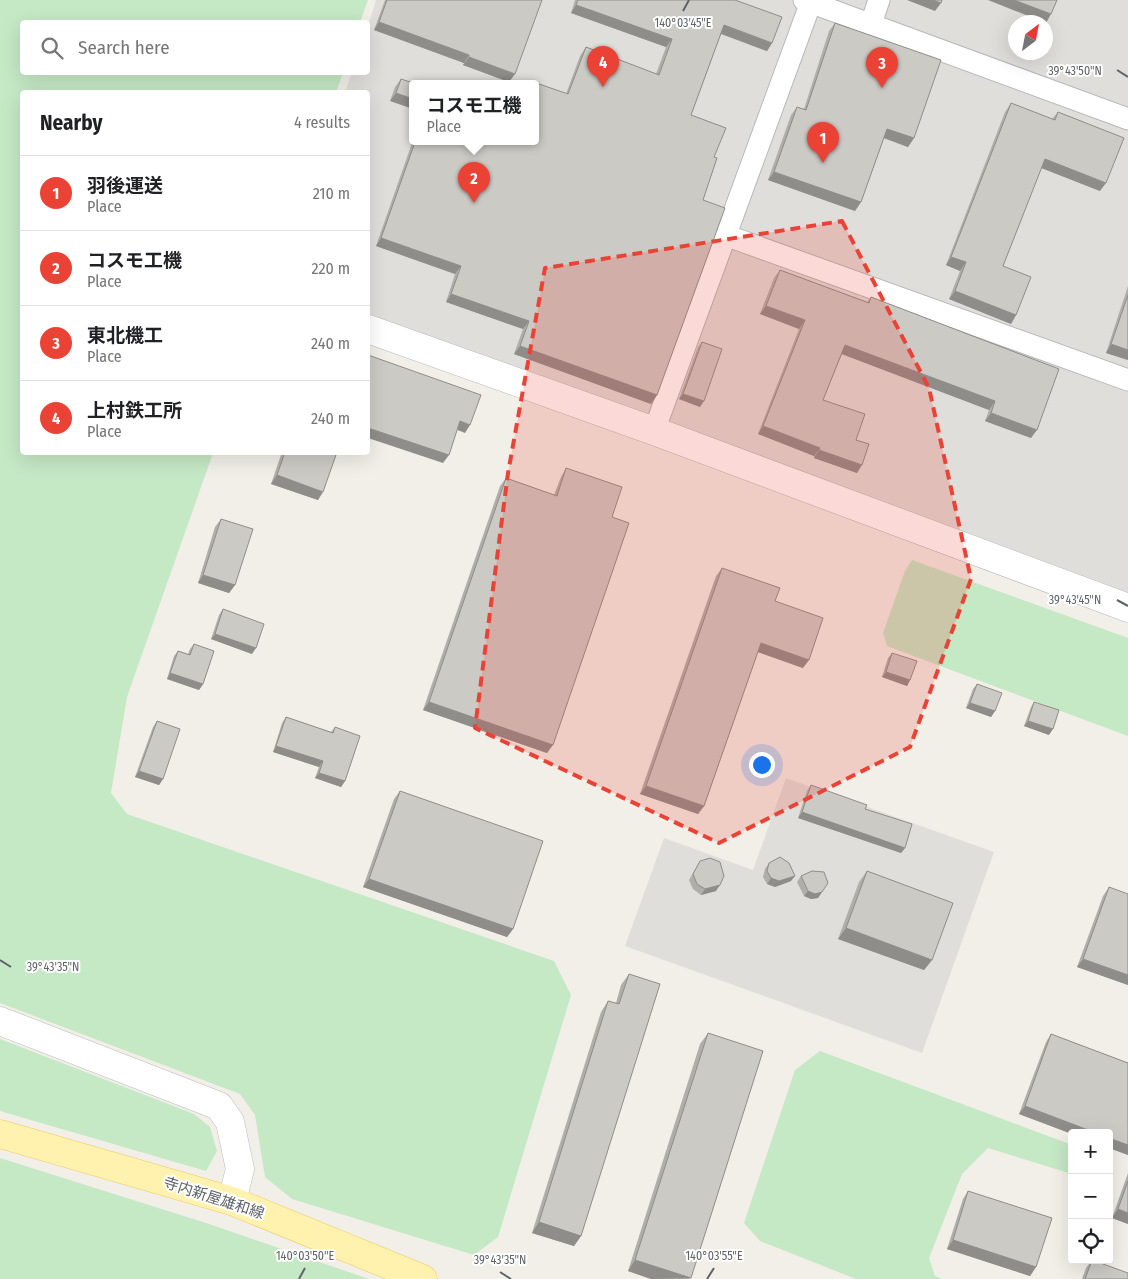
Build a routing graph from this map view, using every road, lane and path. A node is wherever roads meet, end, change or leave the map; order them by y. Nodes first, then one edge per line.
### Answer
1 (879, 0) edge
2 (808, 1) edge
3 (871, 24) junction
4 (1128, 118) edge
5 (725, 235) junction
6 (370, 330) edge
7 (1128, 380) edge
8 (654, 431) junction
9 (1128, 608) edge
10 (0, 1021) edge
11 (0, 1134) edge
12 (232, 1201) junction
13 (423, 1279) edge

1 - 3 street
2 - 3 street
2 - 5 street
3 - 4 street
5 - 7 street
5 - 8 street
6 - 8 street
8 - 9 street
10 - 12 street
11 - 12 main road, 寺内新屋雄和線
12 - 13 main road, 寺内新屋雄和線

